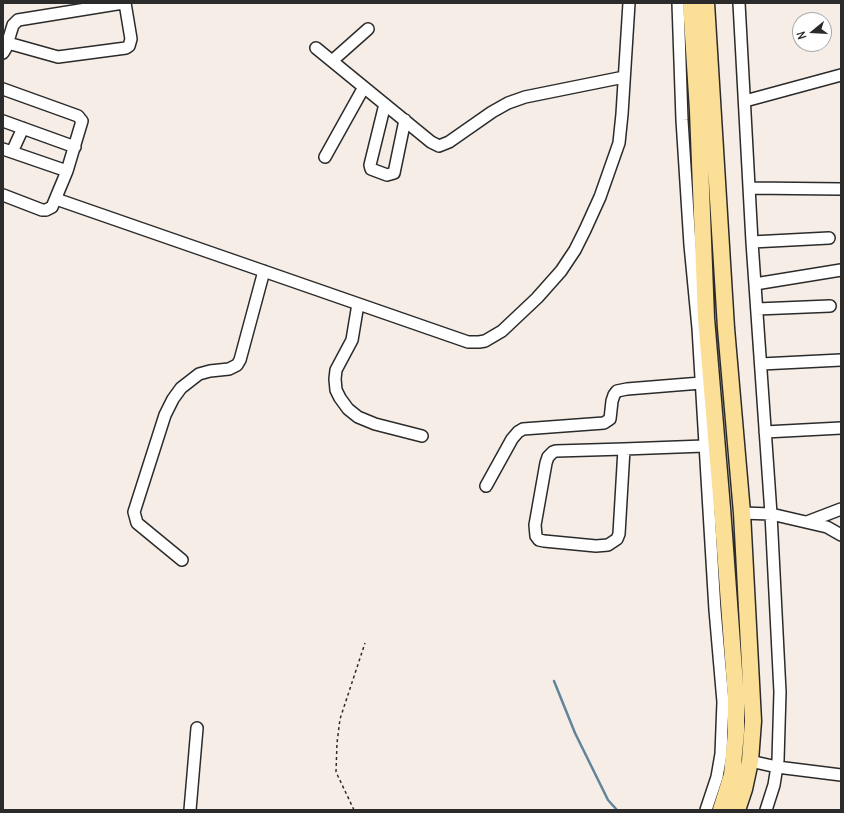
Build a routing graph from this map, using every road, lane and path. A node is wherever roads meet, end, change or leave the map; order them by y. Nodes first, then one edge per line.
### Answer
1 (124, 3) edge
2 (629, 3) edge
3 (678, 3) edge
4 (690, 3) edge
5 (706, 3) edge
6 (739, 3) edge
7 (8, 25) edge
8 (368, 29) dead end
9 (6, 48) edge
10 (316, 48) dead end
11 (332, 61) junction
12 (841, 75) edge
13 (624, 77) junction
14 (364, 87) junction
15 (3, 90) edge
16 (744, 101) junction
17 (385, 104) junction
18 (405, 120) junction
19 (3, 121) edge
20 (23, 128) junction
21 (74, 147) junction
22 (7, 150) edge
23 (325, 157) dead end
24 (67, 171) junction
25 (749, 188) junction
26 (841, 189) edge
27 (3, 194) edge
28 (56, 199) junction
29 (829, 238) dead end
30 (752, 242) junction
31 (841, 270) edge
32 (264, 271) junction
33 (755, 284) junction
34 (358, 304) junction
35 (830, 306) dead end
36 (757, 309) junction
37 (841, 360) edge
38 (761, 364) junction
39 (701, 383) junction
40 (841, 428) edge
41 (766, 432) junction
42 (422, 436) dead end
43 (704, 446) junction
44 (624, 449) junction
45 (486, 486) dead end
46 (841, 509) edge
47 (742, 513) junction
48 (771, 514) junction
49 (807, 522) junction
50 (841, 535) edge
51 (182, 560) dead end
52 (365, 643) dead end
53 (752, 696) junction
54 (729, 699) junction
55 (197, 728) dead end
56 (750, 761) junction
57 (777, 767) junction
58 (841, 774) edge
59 (190, 810) edge
60 (354, 810) edge
61 (706, 810) edge
62 (721, 810) edge
63 (737, 810) edge
64 (766, 810) edge

1 - 7 street
1 - 9 street
2 - 13 street
3 - 39 street
4 - 54 highway
5 - 47 highway
6 - 16 street
7 - 9 street
8 - 11 street
10 - 11 street
11 - 14 street
12 - 16 street
13 - 18 street
13 - 34 street
14 - 17 street
14 - 23 street
15 - 21 street
16 - 25 street
17 - 18 street
17 - 18 street
19 - 20 street
20 - 21 street
20 - 22 street
21 - 24 street
22 - 24 street
24 - 28 street
25 - 26 street
25 - 30 street
27 - 28 street
28 - 32 street
29 - 30 street
30 - 33 street
31 - 33 street
32 - 34 street
32 - 51 street
33 - 36 street
34 - 42 street
35 - 36 street
36 - 38 street
37 - 38 street
38 - 41 street
39 - 43 street
39 - 45 street
40 - 41 street
41 - 48 street
43 - 44 street
43 - 54 street
44 - 44 street
46 - 49 street
47 - 48 street
47 - 53 highway
48 - 49 street
48 - 57 street
49 - 50 street
52 - 60 path
53 - 54 highway
53 - 56 highway
54 - 61 street
54 - 62 highway
55 - 59 street
56 - 57 street
56 - 63 highway
57 - 58 street
57 - 64 street

